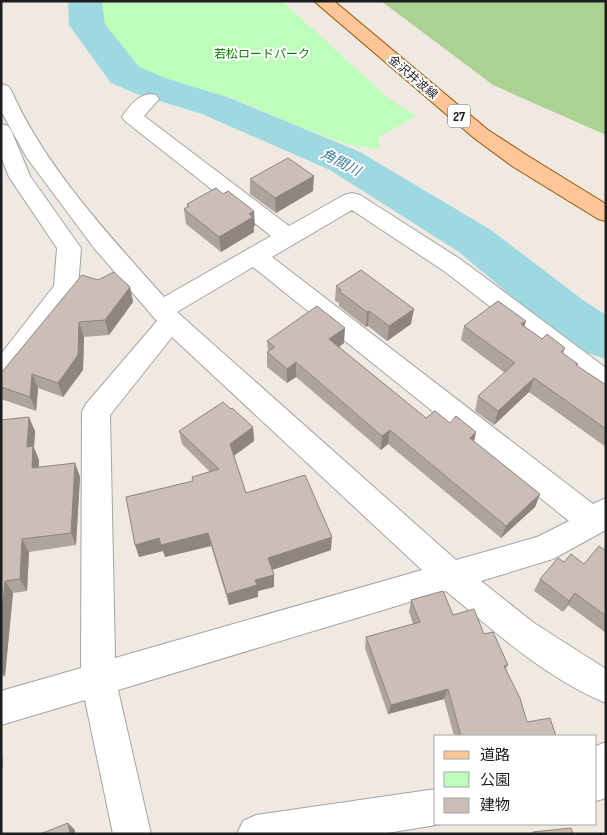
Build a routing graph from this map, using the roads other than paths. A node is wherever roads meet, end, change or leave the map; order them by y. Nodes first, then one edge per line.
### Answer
1 (324, 1) edge
2 (1, 90) edge
3 (149, 99) dead end
4 (1, 130) edge
5 (606, 214) edge
6 (288, 237) junction
7 (255, 256) junction
8 (167, 315) junction
9 (1, 374) edge
10 (606, 382) edge
11 (600, 517) edge
12 (451, 576) junction
13 (98, 679) junction
14 (606, 686) edge
15 (1, 708) edge
16 (606, 760) edge
17 (597, 783) edge
18 (434, 807) edge
19 (132, 834) edge
20 (256, 834) edge

1 - 5 main road, 金沢井波線 / 27
2 - 8 street
3 - 6 street
4 - 9 street
6 - 7 street
6 - 10 street
7 - 8 street
7 - 11 street
8 - 12 street
8 - 13 street
11 - 12 street
12 - 13 street
12 - 14 street
13 - 15 street
13 - 19 street
16 - 17 street
18 - 20 street

